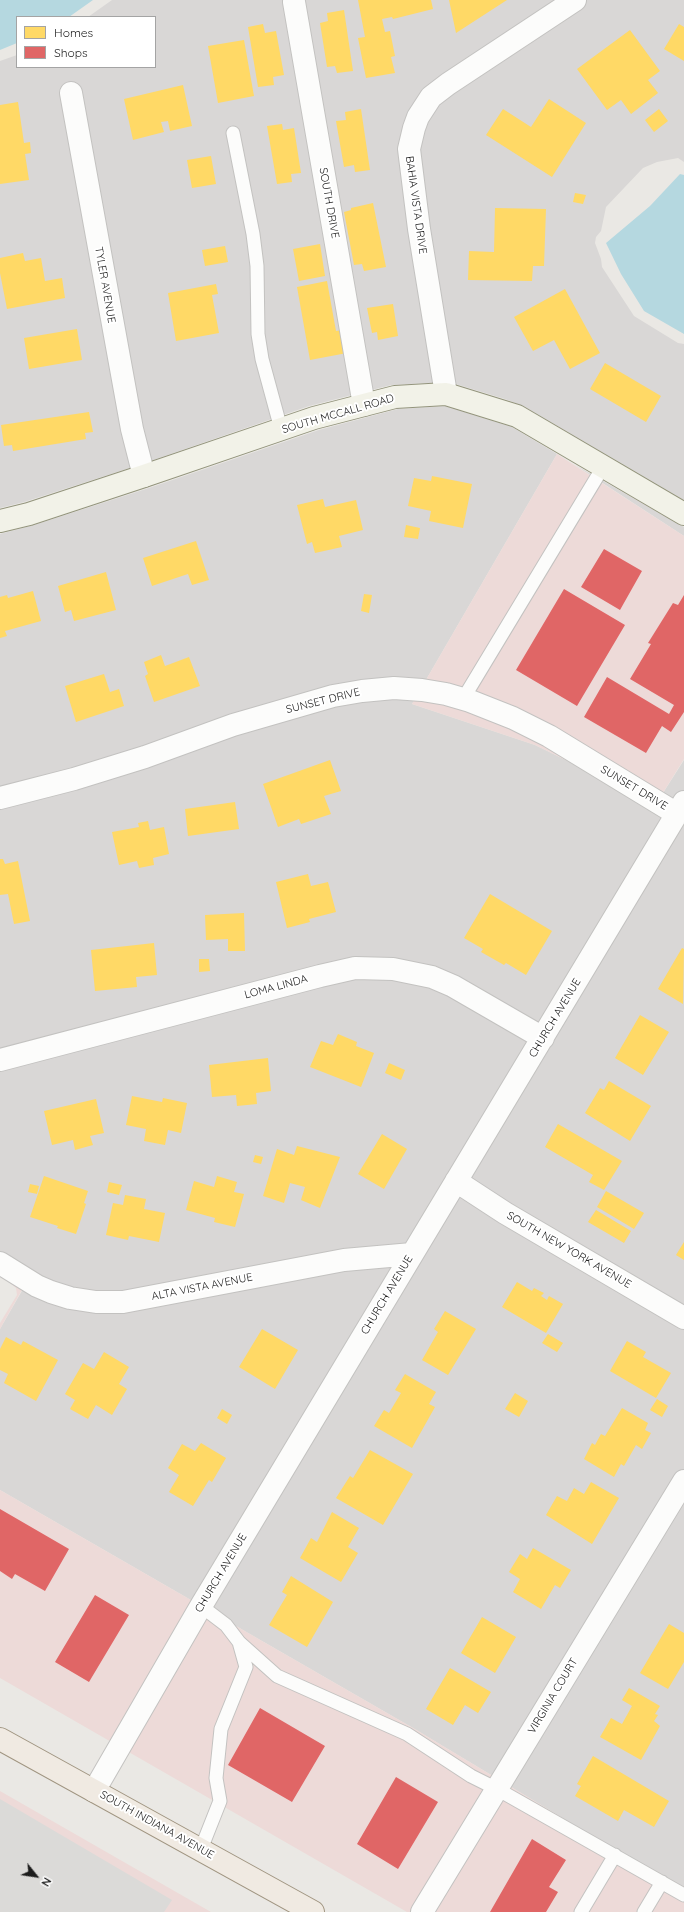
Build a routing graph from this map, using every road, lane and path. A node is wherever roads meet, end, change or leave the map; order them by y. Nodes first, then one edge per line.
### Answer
1 (575, 0) edge
2 (294, 2) dead end
3 (71, 93) dead end
4 (233, 133) dead end
5 (446, 394) junction
6 (364, 404) junction
7 (281, 429) junction
8 (603, 466) junction
9 (144, 476) junction
10 (684, 514) edge
11 (0, 521) edge
12 (463, 699) junction
13 (0, 798) edge
14 (680, 808) edge
15 (543, 1038) junction
16 (0, 1060) edge
17 (456, 1181) junction
18 (412, 1254) junction
19 (0, 1263) edge
20 (684, 1318) edge
21 (684, 1480) edge
22 (201, 1606) junction
23 (239, 1642) junction
24 (0, 1739) edge
25 (497, 1789) junction
26 (94, 1791) junction
27 (201, 1849) junction
28 (615, 1855) junction
29 (662, 1882) junction
30 (684, 1895) edge
31 (314, 1912) edge
32 (422, 1912) edge
33 (581, 1912) edge
34 (644, 1912) edge

1 - 5 street, BAHIA VISTA DRIVE
2 - 6 street, SOUTH DRIVE
3 - 9 street, TYLER AVENUE
4 - 7 lane
5 - 6 street, SOUTH MCCALL ROAD
5 - 8 street, SOUTH MCCALL ROAD
6 - 7 street, SOUTH MCCALL ROAD
7 - 9 street, SOUTH MCCALL ROAD
8 - 10 street, SOUTH MCCALL ROAD
8 - 12 lane
9 - 11 street, SOUTH MCCALL ROAD
12 - 13 street, SUNSET DRIVE
12 - 14 street, SUNSET DRIVE
14 - 15 street, CHURCH AVENUE
15 - 16 street, LOMA LINDA
15 - 17 street, CHURCH AVENUE
17 - 18 street, CHURCH AVENUE
17 - 20 street, SOUTH NEW YORK AVENUE
18 - 19 street, ALTA VISTA AVENUE
18 - 22 street, CHURCH AVENUE
21 - 25 street, VIRGINIA COURT
22 - 23 lane
22 - 26 street, CHURCH AVENUE
23 - 25 lane
23 - 27 lane
24 - 26 main road, SOUTH INDIANA AVENUE
25 - 28 lane
25 - 32 street, VIRGINIA COURT
26 - 27 main road, SOUTH INDIANA AVENUE
27 - 31 main road, SOUTH INDIANA AVENUE
28 - 29 lane
28 - 33 lane
29 - 30 lane
29 - 34 lane

